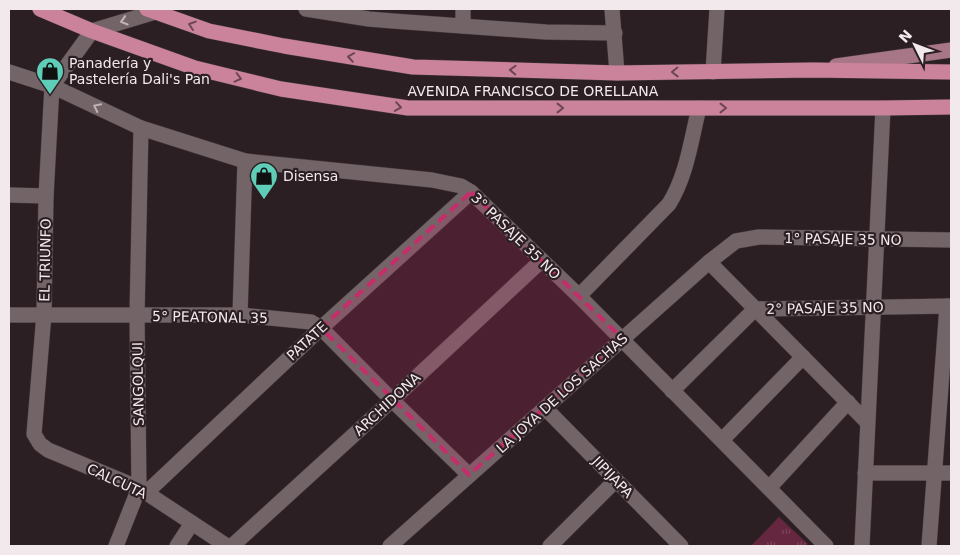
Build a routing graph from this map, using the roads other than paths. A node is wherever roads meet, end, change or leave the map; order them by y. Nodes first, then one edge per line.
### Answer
1 (40, 9) edge
2 (306, 9) edge
3 (463, 9) edge
4 (612, 9) edge
5 (717, 9) edge
6 (151, 10) edge
7 (393, 15) edge
8 (464, 26) junction
9 (92, 31) junction
10 (615, 33) junction
11 (951, 38) edge
12 (951, 50) edge
13 (913, 54) junction
14 (812, 70) junction
15 (9, 72) edge
16 (713, 72) junction
17 (951, 72) edge
18 (617, 73) junction
19 (52, 86) junction
20 (951, 107) edge
21 (699, 108) junction
22 (883, 108) junction
23 (140, 128) junction
24 (245, 161) junction
25 (471, 192) junction
26 (9, 195) edge
27 (46, 196) junction
28 (878, 239) junction
29 (951, 240) edge
30 (736, 241) joint
31 (541, 260) junction
32 (708, 262) junction
33 (579, 296) junction
34 (949, 306) edge
35 (873, 308) junction
36 (754, 309) junction
37 (44, 314) junction
38 (240, 314) junction
39 (9, 315) edge
40 (137, 315) junction
41 (321, 328) junction
42 (622, 339) junction
43 (803, 357) junction
44 (672, 391) junction
45 (392, 400) junction
46 (848, 402) junction
47 (545, 408) junction
48 (868, 422) junction
49 (34, 434) joint
50 (722, 440) junction
51 (934, 472) junction
52 (951, 472) edge
53 (865, 474) junction
54 (469, 475) junction
55 (616, 480) junction
56 (770, 488) junction
57 (142, 491) junction
58 (192, 523) junction
59 (116, 546) edge
60 (177, 546) edge
61 (227, 546) edge
62 (232, 546) edge
63 (390, 546) edge
64 (550, 546) edge
65 (680, 546) edge
66 (826, 546) edge
67 (862, 546) edge
68 (929, 546) edge

1 - 9 highway, AVENIDA FRANCISCO DE ORELLANA
2 - 7 street
3 - 8 street
4 - 10 street
5 - 16 street
6 -> 9 street
18 -> 6 highway, AVENIDA FRANCISCO DE ORELLANA
7 - 8 street
8 - 10 street
9 - 19 street
9 -> 21 highway, AVENIDA FRANCISCO DE ORELLANA
10 - 18 street
11 - 13 main road
12 - 13 main road, AVENIDA FRANCISCO DE ORELLANA
13 - 14 main road, AVENIDA FRANCISCO DE ORELLANA
14 - 16 highway, AVENIDA FRANCISCO DE ORELLANA
14 - 17 highway, AVENIDA FRANCISCO DE ORELLANA
15 - 19 street, 3° PASAJE 35 NO
16 -> 18 highway, AVENIDA FRANCISCO DE ORELLANA
23 -> 19 street, 3° PASAJE 35 NO
19 - 27 street, EL TRIUNFO
20 - 22 highway, AVENIDA FRANCISCO DE ORELLANA
21 -> 22 highway, AVENIDA FRANCISCO DE ORELLANA
21 - 33 street
22 - 28 street
23 - 24 street, 3° PASAJE 35 NO
23 - 40 street, SANGOLQUI
24 - 25 street, 3° PASAJE 35 NO
24 - 38 street
25 - 31 street, 3° PASAJE 35 NO
25 - 41 street, PATATE
26 - 27 street
27 - 37 street, EL TRIUNFO
28 - 29 street, 1° PASAJE 35 NO
28 - 30 street, 1° PASAJE 35 NO
28 - 35 street
30 - 32 street, LA JOYA DE LOS SACHAS
31 - 33 street, 3° PASAJE 35 NO
31 - 45 street, ARCHIDONA
32 - 36 street
32 - 42 street, LA JOYA DE LOS SACHAS
33 - 42 street, 3° PASAJE 35 NO
34 - 35 street, 2° PASAJE 35 NO
34 - 51 street
35 - 36 street, 2° PASAJE 35 NO
35 - 48 street
36 - 43 street
36 - 44 street, 2° PASAJE 35 NO
37 - 39 street, 5° PEATONAL 35
37 - 40 street, 5° PEATONAL 35
37 - 49 street, EL TRIUNFO
38 - 40 street, 5° PEATONAL 35
38 - 41 street, 5° PEATONAL 35
40 - 57 street, SANGOLQUI
41 - 45 street, 5° PEATONAL 35
41 - 57 street, PATATE
42 - 44 street, 3° PASAJE 35 NO
42 - 47 street, LA JOYA DE LOS SACHAS
43 - 46 street
43 - 50 street
44 - 50 street, 3° PASAJE 35 NO
45 - 54 street, 5° PEATONAL 35
45 - 62 street, ARCHIDONA
46 - 48 street
46 - 56 street
47 - 54 street, LA JOYA DE LOS SACHAS
47 - 55 street, JIPIJAPA
48 - 53 street
49 - 57 street, CALCUTA
50 - 56 street, 3° PASAJE 35 NO
51 - 52 street
51 - 53 street
51 - 68 street
53 - 67 street
54 - 63 street, LA JOYA DE LOS SACHAS
55 - 64 street
55 - 65 street, JIPIJAPA
56 - 66 street, 3° PASAJE 35 NO
57 - 58 street, CALCUTA
57 - 59 street, SANGOLQUI
58 - 60 street
58 - 61 street, CALCUTA

